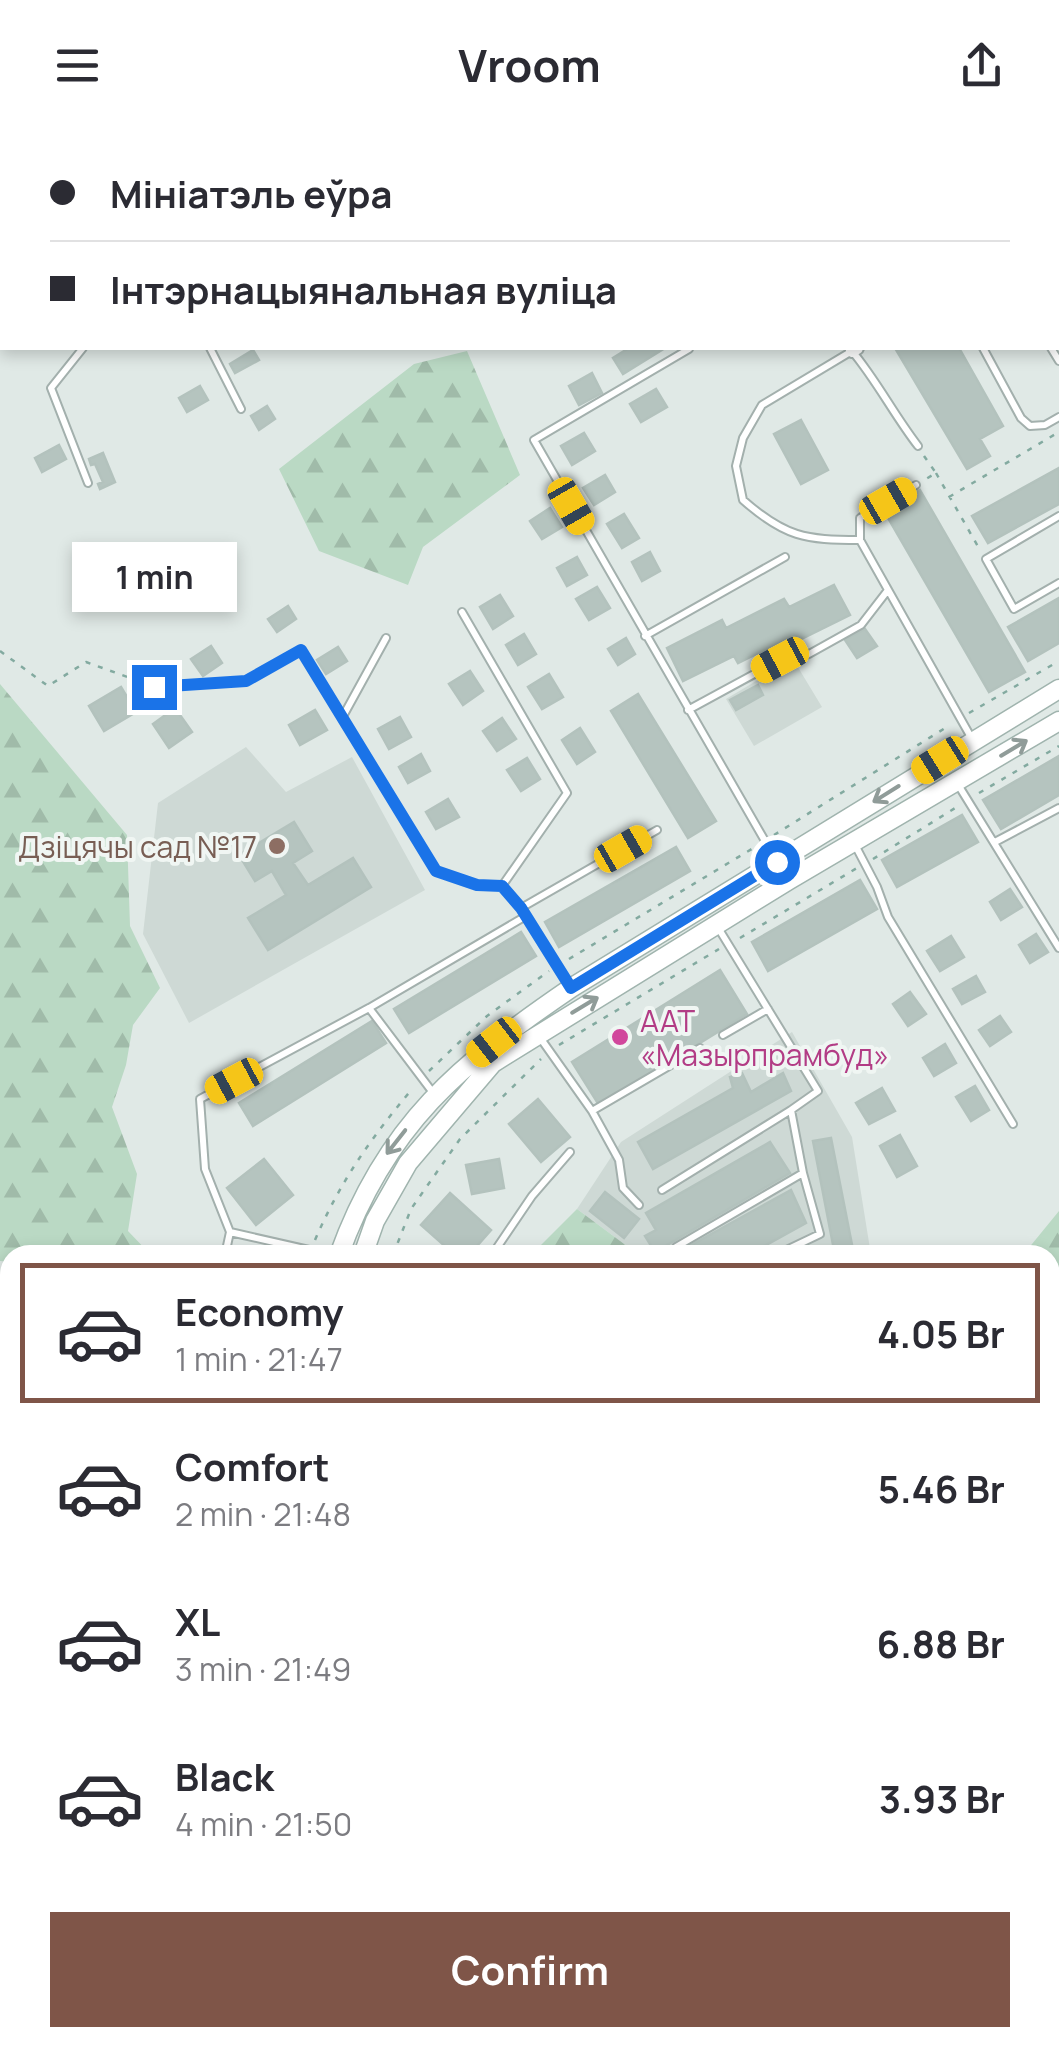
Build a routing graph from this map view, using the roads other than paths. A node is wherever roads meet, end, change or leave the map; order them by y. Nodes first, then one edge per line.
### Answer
1 (80, 350) edge
2 (211, 350) edge
3 (687, 350) edge
4 (852, 350) edge
5 (855, 350) edge
6 (984, 350) edge
7 (242, 409) dead end
8 (1059, 417) edge
9 (918, 446) dead end
10 (88, 484) dead end
11 (916, 485) road end
12 (1059, 516) edge
13 (860, 540) junction
14 (785, 557) dead end
15 (1059, 583) edge
16 (888, 590) junction
17 (462, 612) dead end
18 (645, 636) junction
19 (386, 638) dead end
20 (154, 687) road end
21 (1059, 688) edge
22 (688, 710) junction
23 (342, 720) junction
24 (1059, 721) edge
25 (972, 740) junction
26 (956, 782) junction
27 (1059, 808) edge
28 (657, 830) dead end
29 (994, 842) junction
30 (854, 843) junction
31 (777, 862) junction
32 (502, 886) junction
33 (523, 912) junction
34 (716, 925) junction
35 (1059, 948) edge
36 (571, 988) junction
37 (369, 1008) junction
38 (768, 1009) junction
39 (537, 1034) junction
40 (724, 1035) dead end
41 (700, 1048) dead end
42 (435, 1095) junction
43 (592, 1110) junction
44 (791, 1110) junction
45 (1013, 1124) dead end
46 (570, 1152) dead end
47 (802, 1173) junction
48 (662, 1190) dead end
49 (640, 1205) dead end
50 (230, 1232) junction
51 (227, 1245) edge
52 (287, 1245) edge
53 (343, 1245) edge
54 (367, 1245) edge
55 (499, 1245) edge
56 (679, 1245) edge
57 (797, 1245) edge

1 - 10 lane
2 - 7 lane
3 - 18 lane
4 - 13 lane
5 - 9 lane
6 - 8 lane
11 - 13 lane
12 - 15 lane
13 - 16 lane
14 - 18 lane
16 - 22 lane
16 - 25 lane
17 - 32 lane
18 - 22 lane
19 - 23 lane
20 - 23 lane
21 - 25 main road
22 - 31 lane
23 - 32 lane
26 -> 24 main road
25 -> 31 main road
26 - 29 lane
26 - 30 main road
27 - 29 lane
28 - 33 lane
29 - 35 lane
30 - 34 main road
30 - 45 lane
31 - 36 main road
32 - 33 lane
33 - 36 lane
33 - 37 lane
34 - 38 lane
39 -> 34 main road
36 - 42 main road
37 - 42 lane
37 - 50 lane
38 - 40 lane
38 - 44 lane
39 - 43 lane
39 - 54 main road
41 - 43 lane
42 -> 53 main road
43 - 49 lane
44 - 47 lane
44 - 48 lane
46 - 55 lane
47 - 56 lane
47 - 57 lane
50 - 51 lane
50 - 52 lane

